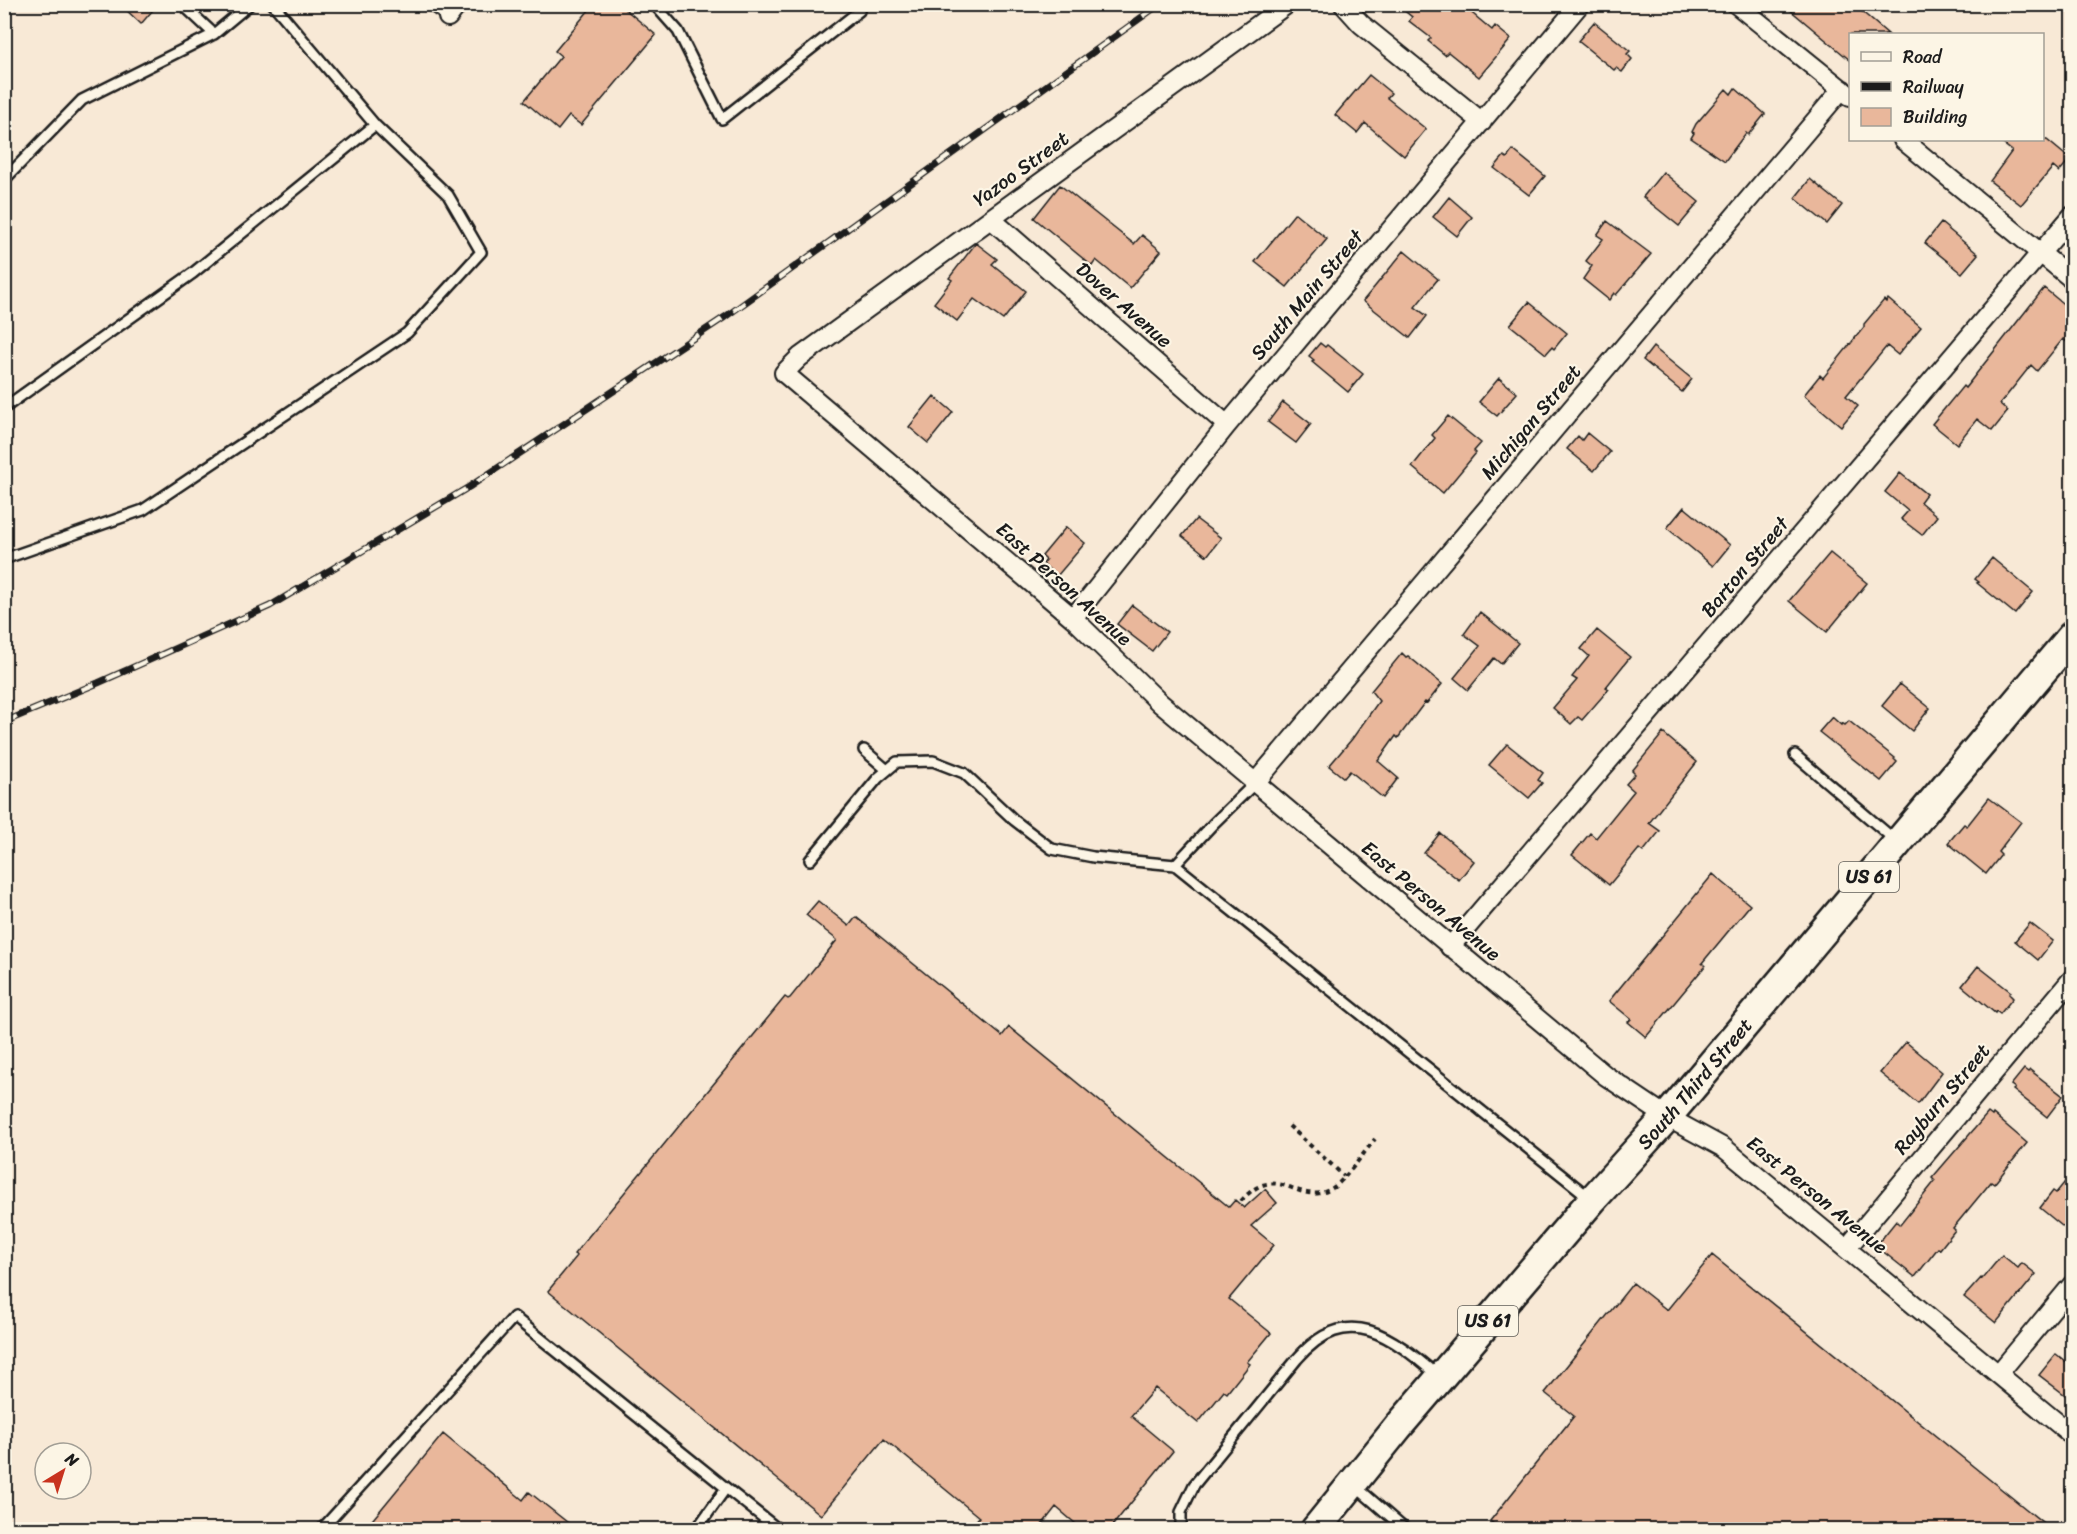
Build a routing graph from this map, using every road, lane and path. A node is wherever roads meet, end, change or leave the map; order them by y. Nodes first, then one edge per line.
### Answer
1 (182, 4) edge
2 (250, 4) edge
3 (273, 4) edge
4 (429, 4) edge
5 (654, 4) edge
6 (854, 4) edge
7 (1287, 4) edge
8 (1343, 4) edge
9 (1580, 4) edge
10 (1736, 4) edge
11 (453, 11) edge
12 (214, 33) junction
13 (1846, 93) edge
14 (1482, 122) junction
15 (375, 124) junction
16 (1904, 141) edge
17 (4, 180) edge
18 (2073, 216) edge
19 (990, 219) junction
20 (2041, 254) junction
21 (2073, 279) edge
22 (784, 373) joint
23 (4, 408) edge
24 (1227, 425) junction
25 (4, 559) edge
26 (1073, 618) junction
27 (2073, 636) edge
28 (864, 750) dead end
29 (1795, 755) dead end
30 (887, 770) junction
31 (1255, 783) junction
32 (1898, 843) junction
33 (810, 860) dead end
34 (1175, 865) junction
35 (1450, 947) junction
36 (2073, 979) edge
37 (1666, 1118) junction
38 (1289, 1126) dead end
39 (1375, 1139) dead end
40 (1344, 1176) junction
41 (1592, 1200) junction
42 (1241, 1201) dead end
43 (1847, 1248) junction
44 (2073, 1285) edge
45 (1999, 1373) junction
46 (1440, 1378) junction
47 (2073, 1435) edge
48 (1352, 1484) junction
49 (726, 1488) junction
50 (321, 1530) edge
51 (696, 1530) edge
52 (779, 1530) edge
53 (1181, 1530) edge
54 (1315, 1530) edge
55 (1406, 1530) edge

1 - 12 lane
2 - 12 lane
3 - 15 lane
4 - 11 lane
5 - 6 lane
7 - 19 street, Yazoo Street
8 - 14 street
9 - 14 street, South Main Street
10 - 13 street
12 - 17 lane
13 - 31 street, Michigan Street
14 - 24 street, South Main Street
15 - 23 lane
15 - 25 lane
16 - 20 street
18 - 20 street, Barton Street
19 - 22 street, Yazoo Street
19 - 24 street, Dover Avenue
20 - 21 street
20 - 35 street, Barton Street
22 - 26 street, East Person Avenue
24 - 26 street, South Main Street
26 - 31 street, East Person Avenue
27 - 32 main road, South Third Street / US 61
28 - 30 lane
29 - 32 lane
30 - 33 lane
30 - 34 lane
31 - 34 lane
31 - 35 street, East Person Avenue
32 - 37 main road, South Third Street / US 61
34 - 41 lane
35 - 37 street, East Person Avenue
36 - 43 street, Rayburn Street
37 - 41 main road, South Third Street / US 61
37 - 43 street, East Person Avenue
38 - 40 path
39 - 40 path
40 - 42 path
41 - 46 main road, South Third Street / US 61
43 - 45 street, East Person Avenue
44 - 45 street
45 - 47 street, East Person Avenue
46 - 48 main road, South Third Street / US 61
46 - 53 lane
48 - 54 main road, South Third Street / US 61
48 - 55 lane
49 - 50 lane
49 - 51 lane
49 - 52 lane

